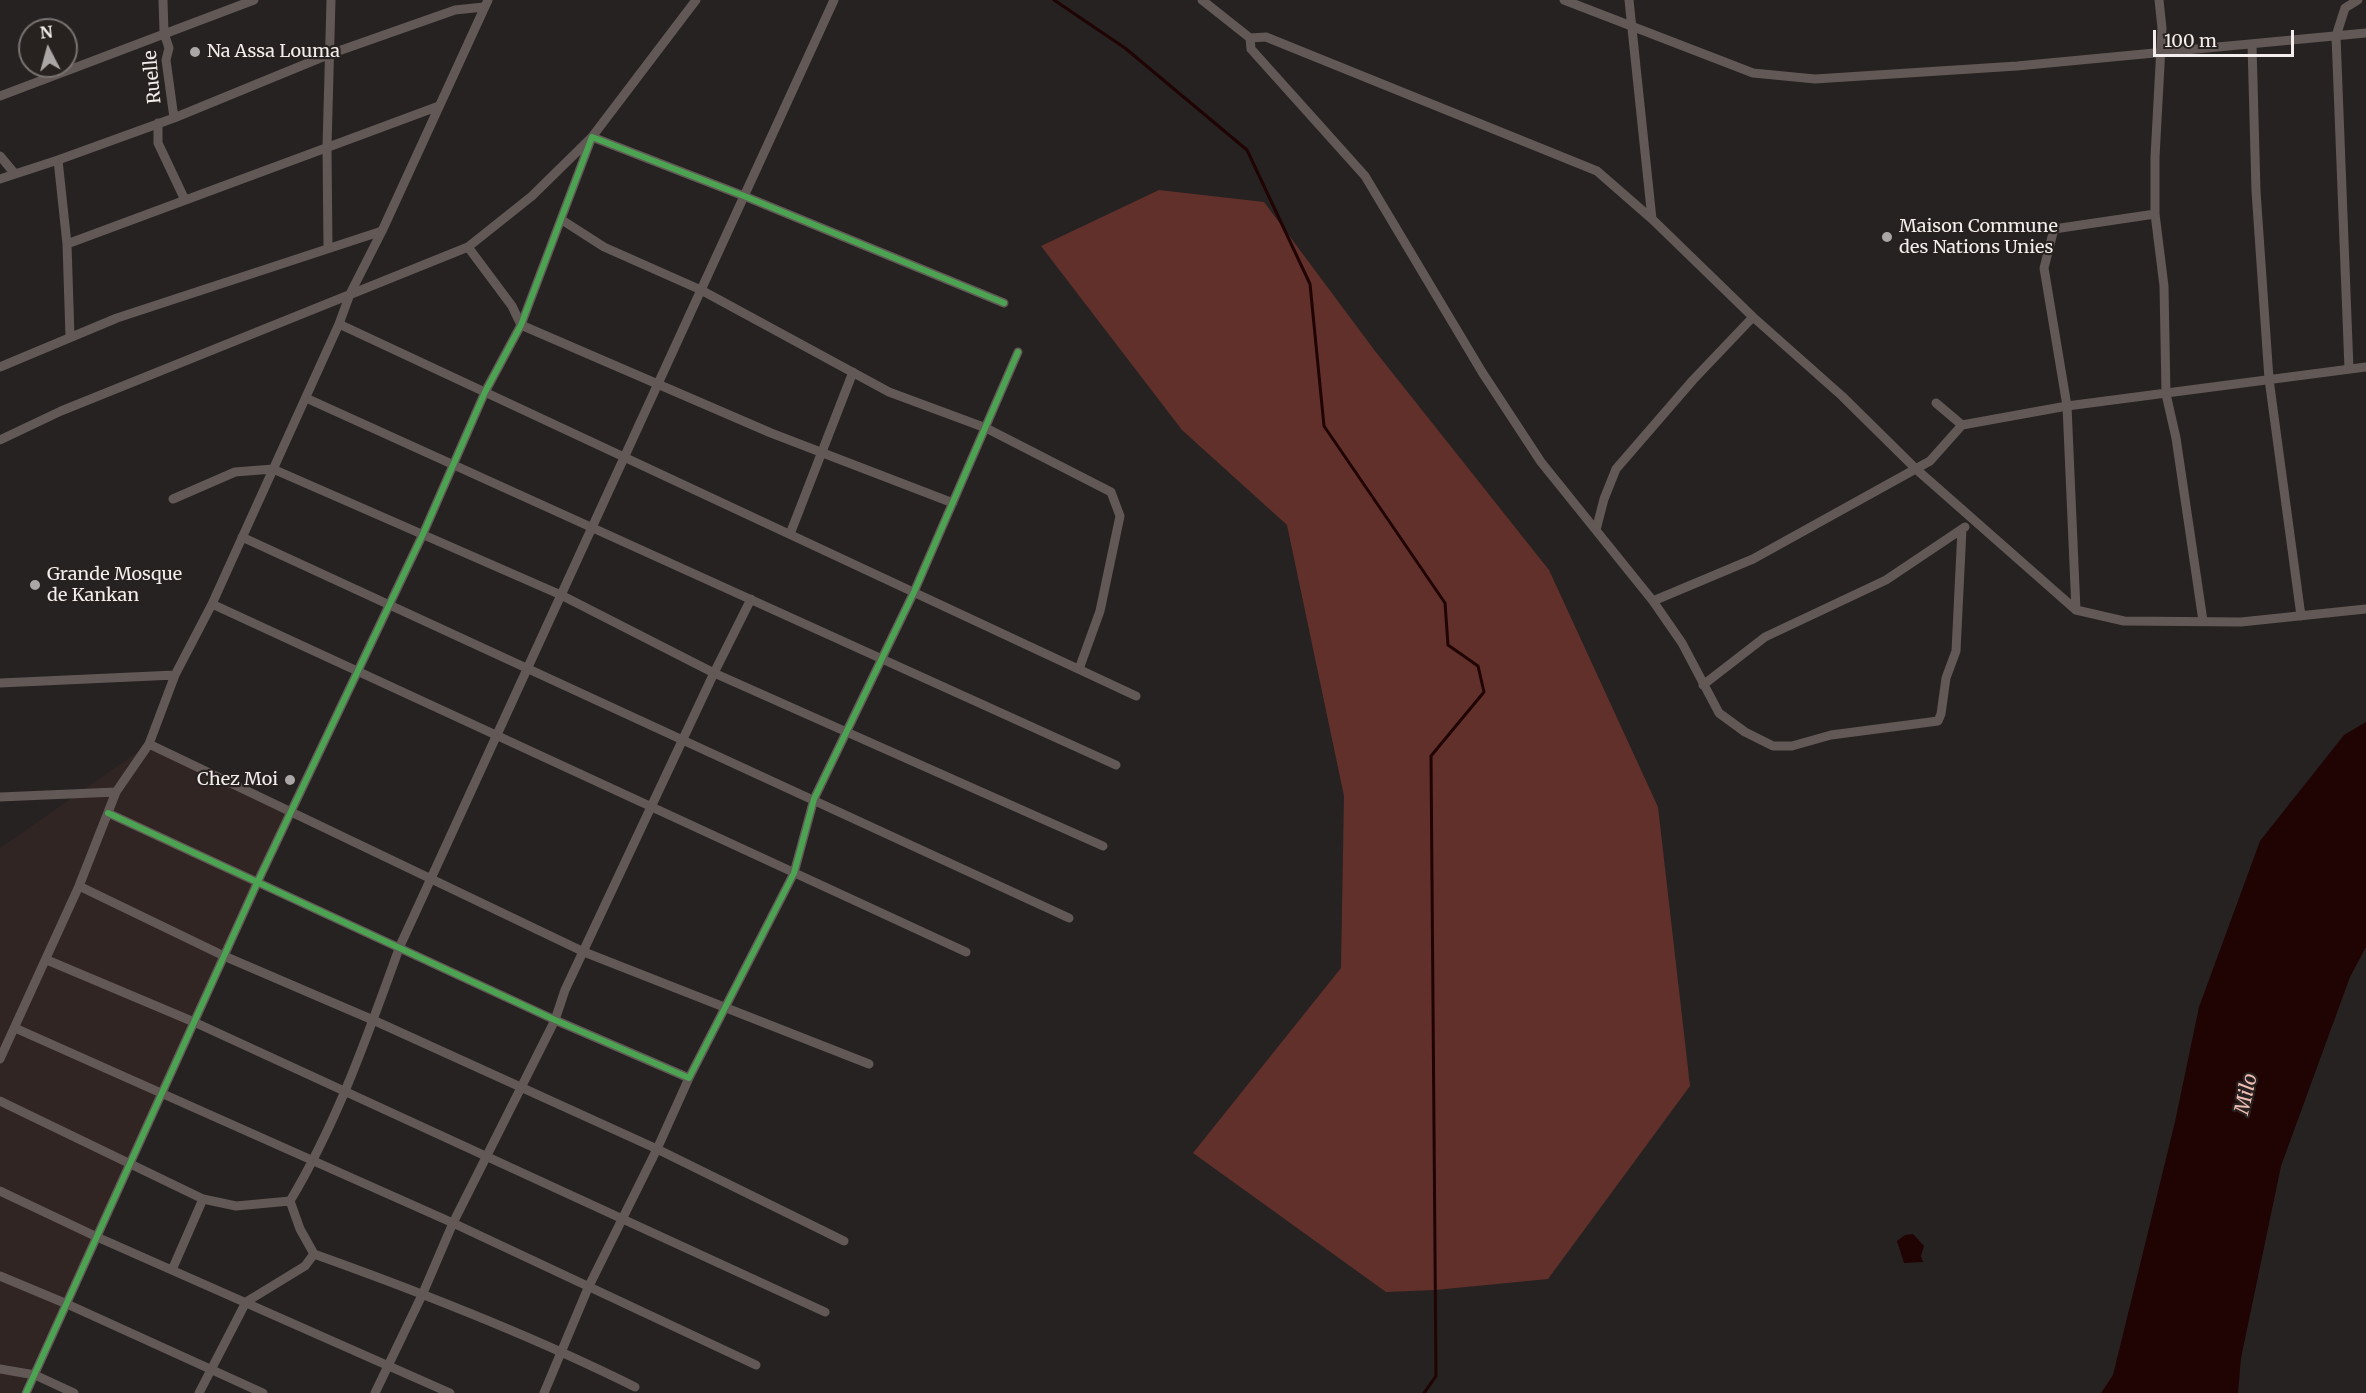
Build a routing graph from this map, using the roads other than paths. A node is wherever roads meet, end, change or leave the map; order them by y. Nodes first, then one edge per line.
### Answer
1 (163, 0) edge
2 (254, 0) edge
3 (332, 0) edge
4 (696, 0) edge
5 (834, 0) edge
6 (1202, 0) edge
7 (1564, 0) edge
8 (1629, 0) edge
9 (2159, 0) edge
10 (2358, 0) edge
11 (486, 4) edge
12 (1631, 27) junction
13 (164, 33) junction
14 (2366, 33) edge
15 (2337, 36) junction
16 (1250, 38) junction
17 (2252, 45) junction
18 (330, 54) junction
19 (2159, 54) junction
20 (0, 96) edge
21 (439, 106) junction
22 (174, 118) junction
23 (158, 123) junction
24 (592, 137) junction
25 (327, 147) junction
26 (0, 156) edge
27 (58, 160) junction
28 (15, 174) junction
29 (0, 179) edge
30 (744, 196) junction
31 (185, 200) junction
32 (2155, 214) junction
33 (1652, 219) junction
34 (562, 220) junction
35 (382, 231) junction
36 (68, 244) junction
37 (468, 247) junction
38 (328, 248) junction
39 (701, 290) junction
40 (350, 294) junction
41 (1004, 303) dead end
42 (1753, 317) junction
43 (339, 324) junction
44 (521, 325) junction
45 (70, 337) junction
46 (1018, 352) dead end
47 (0, 367) edge
48 (2366, 367) edge
49 (2349, 369) junction
50 (853, 372) junction
51 (2269, 379) junction
52 (658, 384) junction
53 (485, 392) junction
54 (2166, 394) junction
55 (306, 398) junction
56 (1936, 402) dead end
57 (2067, 406) junction
58 (1962, 425) junction
59 (986, 428) junction
60 (0, 440) edge
61 (822, 451) junction
62 (624, 457) junction
63 (454, 464) junction
64 (273, 469) junction
65 (1916, 469) junction
66 (173, 499) dead end
67 (953, 503) junction
68 (1973, 519) junction
69 (592, 528) junction
70 (1962, 529) junction
71 (1596, 530) junction
72 (423, 534) junction
73 (790, 534) junction
74 (243, 537) junction
75 (914, 592) junction
76 (561, 595) junction
77 (751, 599) junction
78 (1653, 601) junction
79 (390, 603) junction
80 (212, 604) junction
81 (2366, 609) edge
82 (2076, 610) junction
83 (2301, 616) junction
84 (2203, 621) junction
85 (882, 658) junction
86 (528, 668) junction
87 (1079, 669) junction
88 (358, 672) junction
89 (714, 673) junction
90 (175, 675) junction
91 (0, 683) edge
92 (1703, 685) junction
93 (1136, 696) dead end
94 (847, 731) junction
95 (496, 736) junction
96 (683, 740) junction
97 (149, 744) junction
98 (1116, 765) dead end
99 (116, 792) junction
100 (0, 797) edge
101 (814, 799) junction
102 (651, 808) junction
103 (108, 813) junction
104 (290, 813) junction
105 (1103, 846) dead end
106 (794, 873) junction
107 (430, 879) junction
108 (258, 881) junction
109 (79, 886) junction
110 (1069, 918) dead end
111 (400, 946) junction
112 (584, 952) junction
113 (966, 952) dead end
114 (224, 956) junction
115 (47, 960) junction
116 (726, 1008) junction
117 (374, 1020) junction
118 (555, 1020) junction
119 (194, 1022) junction
120 (15, 1028) junction
121 (5, 1037) edge
122 (0, 1059) edge
123 (869, 1064) dead end
124 (689, 1078) junction
125 (520, 1087) junction
126 (162, 1093) junction
127 (345, 1093) junction
128 (0, 1101) edge
129 (657, 1149) junction
130 (488, 1158) junction
131 (315, 1160) junction
132 (130, 1164) junction
133 (0, 1191) edge
134 (203, 1199) junction
135 (290, 1201) junction
136 (623, 1221) junction
137 (453, 1223) junction
138 (97, 1237) junction
139 (844, 1241) dead end
140 (314, 1254) junction
141 (172, 1270) junction
142 (0, 1276) edge
143 (588, 1288) junction
144 (423, 1293) junction
145 (246, 1302) junction
146 (67, 1304) junction
147 (825, 1312) dead end
148 (563, 1352) junction
149 (388, 1365) junction
150 (756, 1365) dead end
151 (0, 1369) edge
152 (210, 1369) junction
153 (34, 1375) junction
154 (635, 1388) dead end
155 (26, 1393) edge
156 (74, 1393) edge
157 (199, 1393) edge
158 (262, 1393) edge
159 (375, 1393) edge
160 (450, 1393) edge
161 (544, 1393) edge

1 - 13 street, Ruelle
2 - 13 street
3 - 18 street
4 - 24 street
5 - 30 street
6 - 16 street
7 - 12 street
8 - 12 street
9 - 19 street
10 - 15 street
11 - 18 street
11 - 21 street
12 - 19 street
12 - 33 street
13 - 20 street
13 - 22 street, Ruelle
14 - 15 street
15 - 17 street
15 - 49 street
16 - 33 street
16 - 71 street
17 - 19 street
17 - 51 street
18 - 22 street
18 - 25 street
19 - 32 street
21 - 25 street
21 - 35 street
22 - 23 street
23 - 27 street
23 - 31 street
24 - 30 street
24 - 34 street
24 - 37 street
25 - 31 street
25 - 38 street
26 - 28 street
27 - 28 street
27 - 36 street
28 - 29 street
30 - 39 street
30 - 41 street
31 - 36 street
32 - 54 street
32 - 57 street
33 - 42 street
34 - 39 street
34 - 44 street
35 - 38 street
35 - 40 street
36 - 45 street
37 - 40 street
37 - 44 street
38 - 45 street
39 - 50 street
39 - 52 street
40 - 43 street
40 - 60 street
42 - 65 street
42 - 71 street
43 - 53 street
43 - 55 street
44 - 52 street
44 - 53 street
45 - 47 street
46 - 59 street
48 - 49 street
49 - 51 street
50 - 59 street
50 - 61 street
51 - 54 street
51 - 83 street
52 - 61 street
52 - 62 street
53 - 62 street
53 - 63 street
54 - 57 street
54 - 84 street
55 - 63 street
55 - 64 street
56 - 58 street
57 - 58 street
57 - 82 street
58 - 65 street
59 - 67 street
59 - 87 street
61 - 67 street
61 - 73 street
62 - 69 street
62 - 73 street
63 - 69 street
63 - 72 street
64 - 66 street
64 - 72 street
64 - 74 street
65 - 68 street
65 - 78 street
67 - 75 street
68 - 70 street
68 - 82 street
69 - 76 street
69 - 77 street
70 - 92 street
70 - 92 street
71 - 78 street
72 - 76 street
72 - 79 street
73 - 75 street
74 - 79 street
74 - 80 street
75 - 85 street
75 - 87 street
76 - 86 street
76 - 89 street
77 - 85 street
77 - 89 street
78 - 92 street
79 - 86 street
79 - 88 street
80 - 88 street
80 - 90 street
81 - 83 street
82 - 84 street
83 - 84 street
85 - 94 street
85 - 98 street
86 - 95 street
86 - 96 street
87 - 93 street
88 - 95 street
88 - 104 street
89 - 94 street
89 - 96 street
90 - 91 street
90 - 97 street
94 - 101 street
94 - 105 street
95 - 102 street
95 - 107 street
96 - 101 street
96 - 102 street
97 - 99 street
97 - 104 street
99 - 100 street
99 - 103 street
101 - 106 street
101 - 110 street
102 - 106 street
102 - 112 street
103 - 108 street
103 - 109 street
104 - 107 street
104 - 108 street
106 - 113 street
106 - 116 street
107 - 111 street
107 - 112 street
108 - 111 street
108 - 114 street
109 - 114 street
109 - 115 street
111 - 117 street
111 - 118 street
112 - 116 street
112 - 118 street
114 - 117 street
114 - 119 street
115 - 119 street
115 - 120 street
116 - 123 street
116 - 124 street
117 - 125 street
117 - 127 street
118 - 124 street
118 - 125 street
119 - 126 street
119 - 127 street
120 - 121 street
120 - 126 street
121 - 122 street
124 - 129 street
125 - 129 street
125 - 130 street
126 - 131 street
126 - 132 street
127 - 130 street
127 - 131 street
128 - 132 street
129 - 136 street
129 - 139 street
130 - 136 street
130 - 137 street
131 - 135 street
131 - 137 street
132 - 134 street
132 - 138 street
133 - 138 street
134 - 135 street
134 - 141 street
135 - 140 street
136 - 143 street
136 - 147 street
137 - 143 street
137 - 144 street
138 - 141 street
138 - 146 street
140 - 144 street
140 - 145 street
141 - 145 street
142 - 146 street
143 - 148 street
143 - 150 street
144 - 148 street
144 - 149 street
145 - 149 street
145 - 152 street
146 - 152 street
146 - 153 street
148 - 154 street
148 - 161 street
149 - 159 street
149 - 160 street
151 - 153 street
152 - 157 street
152 - 158 street
153 - 155 street
153 - 156 street

